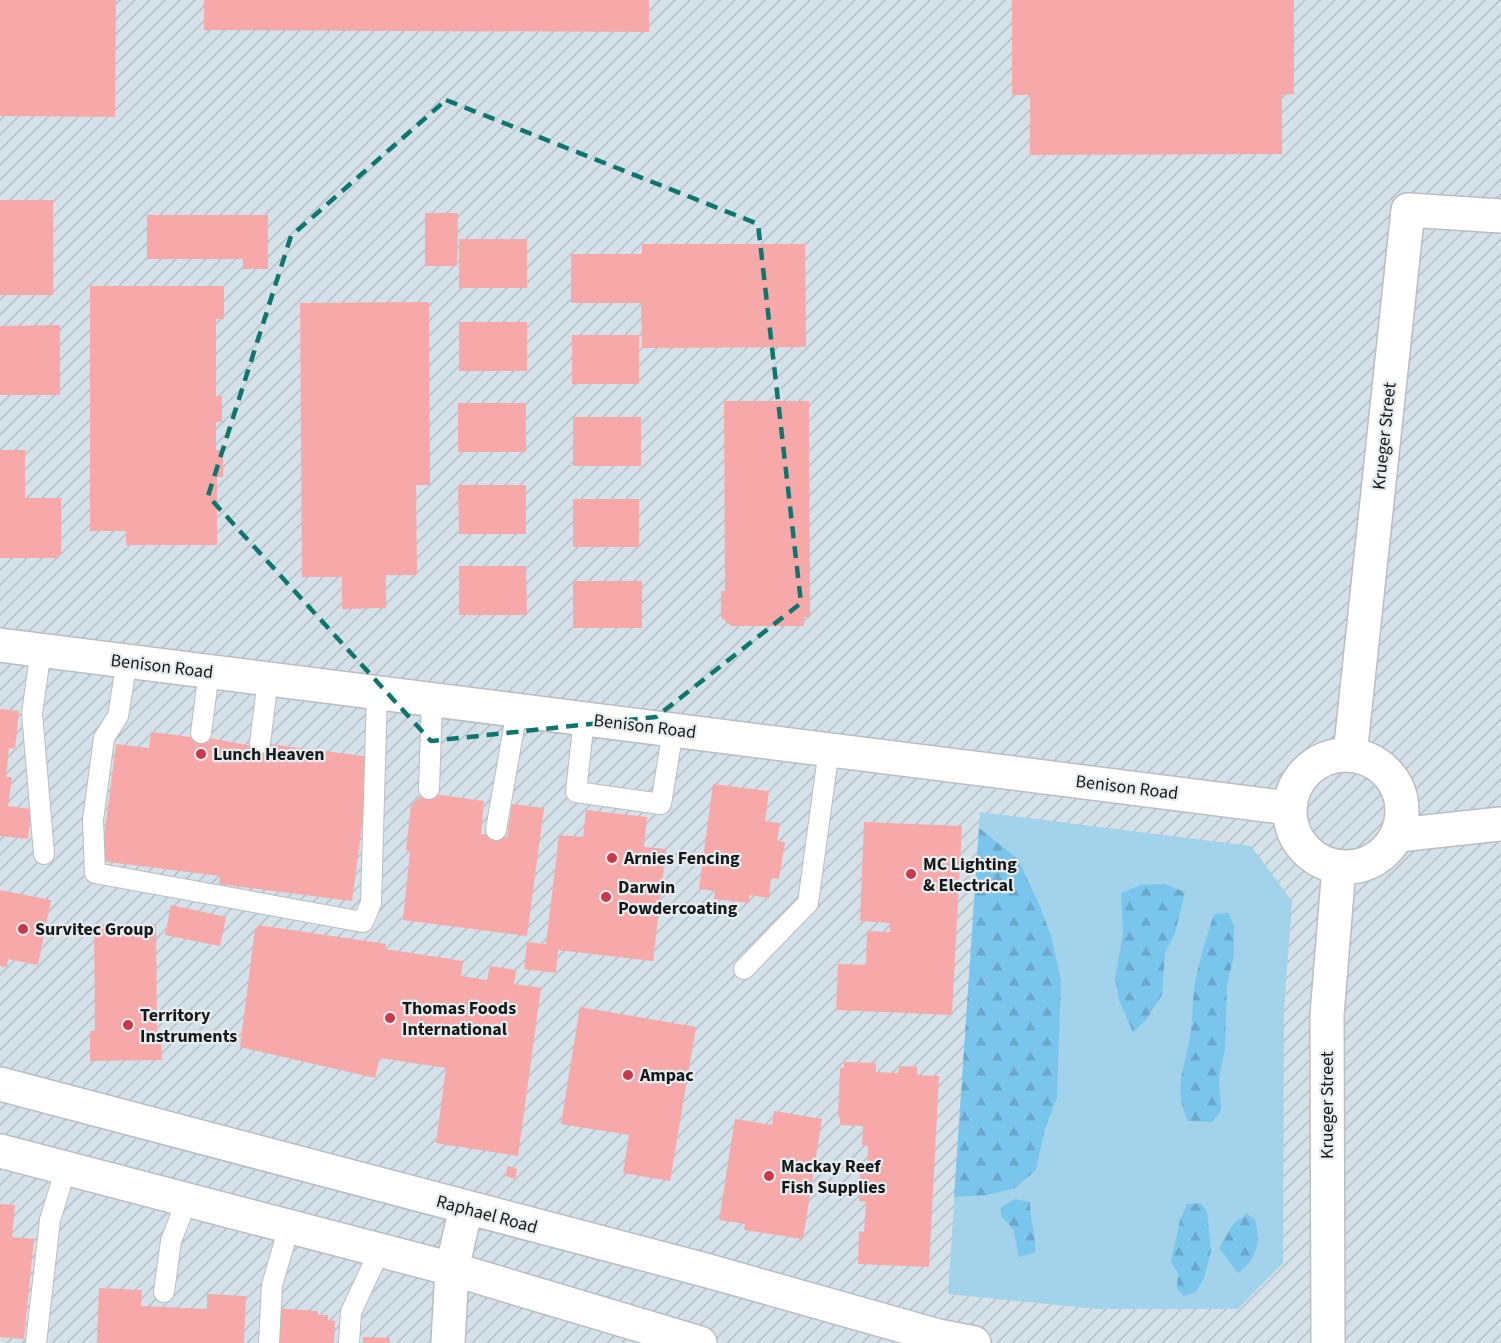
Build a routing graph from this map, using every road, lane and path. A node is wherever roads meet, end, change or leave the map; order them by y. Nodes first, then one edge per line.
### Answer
1 (1501, 216) edge
2 (0, 645) edge
3 (41, 650) junction
4 (127, 661) junction
5 (209, 672) junction
6 (268, 679) junction
7 (377, 693) junction
8 (432, 700) junction
9 (517, 710) junction
10 (584, 719) junction
11 (674, 730) junction
12 (201, 733) dead end
13 (261, 743) dead end
14 (829, 749) junction
15 (1350, 755) junction
16 (429, 789) dead end
17 (1402, 800) junction
18 (1289, 808) junction
19 (1496, 824) edge
20 (496, 830) dead end
21 (1398, 835) junction
22 (44, 854) dead end
23 (1339, 867) junction
24 (744, 969) dead end
25 (0, 1084) edge
26 (0, 1151) edge
27 (66, 1168) junction
28 (187, 1200) junction
29 (466, 1209) junction
30 (289, 1227) junction
31 (380, 1250) junction
32 (452, 1269) junction
33 (164, 1292) dead end
34 (36, 1343) edge
35 (269, 1343) edge
36 (349, 1343) edge
37 (447, 1343) edge
38 (700, 1343) edge
39 (974, 1343) edge
40 (1328, 1343) edge

1 - 15 street, Krueger Street
2 - 3 street, Benison Road
3 - 4 street, Benison Road
3 - 22 lane
4 - 5 street, Benison Road
4 - 7 lane
5 - 6 street, Benison Road
5 - 12 lane
6 - 7 street, Benison Road
6 - 13 lane
7 - 8 street, Benison Road
8 - 9 street, Benison Road
8 - 16 lane
9 - 10 street, Benison Road
9 - 20 lane
10 - 11 street, Benison Road
10 - 11 lane
11 - 14 street, Benison Road
14 - 18 street, Benison Road
14 - 24 lane
15 - 17 street
15 - 18 street
17 - 19 street
17 - 21 street
18 - 23 street
19 - 21 street
21 - 23 street
23 - 40 street, Krueger Street
25 - 29 street, Raphael Road
26 - 27 street
27 - 28 street
27 - 34 lane
28 - 30 street
28 - 33 lane
29 - 32 street
29 - 39 street, Raphael Road
30 - 31 street
30 - 35 lane
31 - 32 street
31 - 36 lane
32 - 37 street
32 - 38 street

